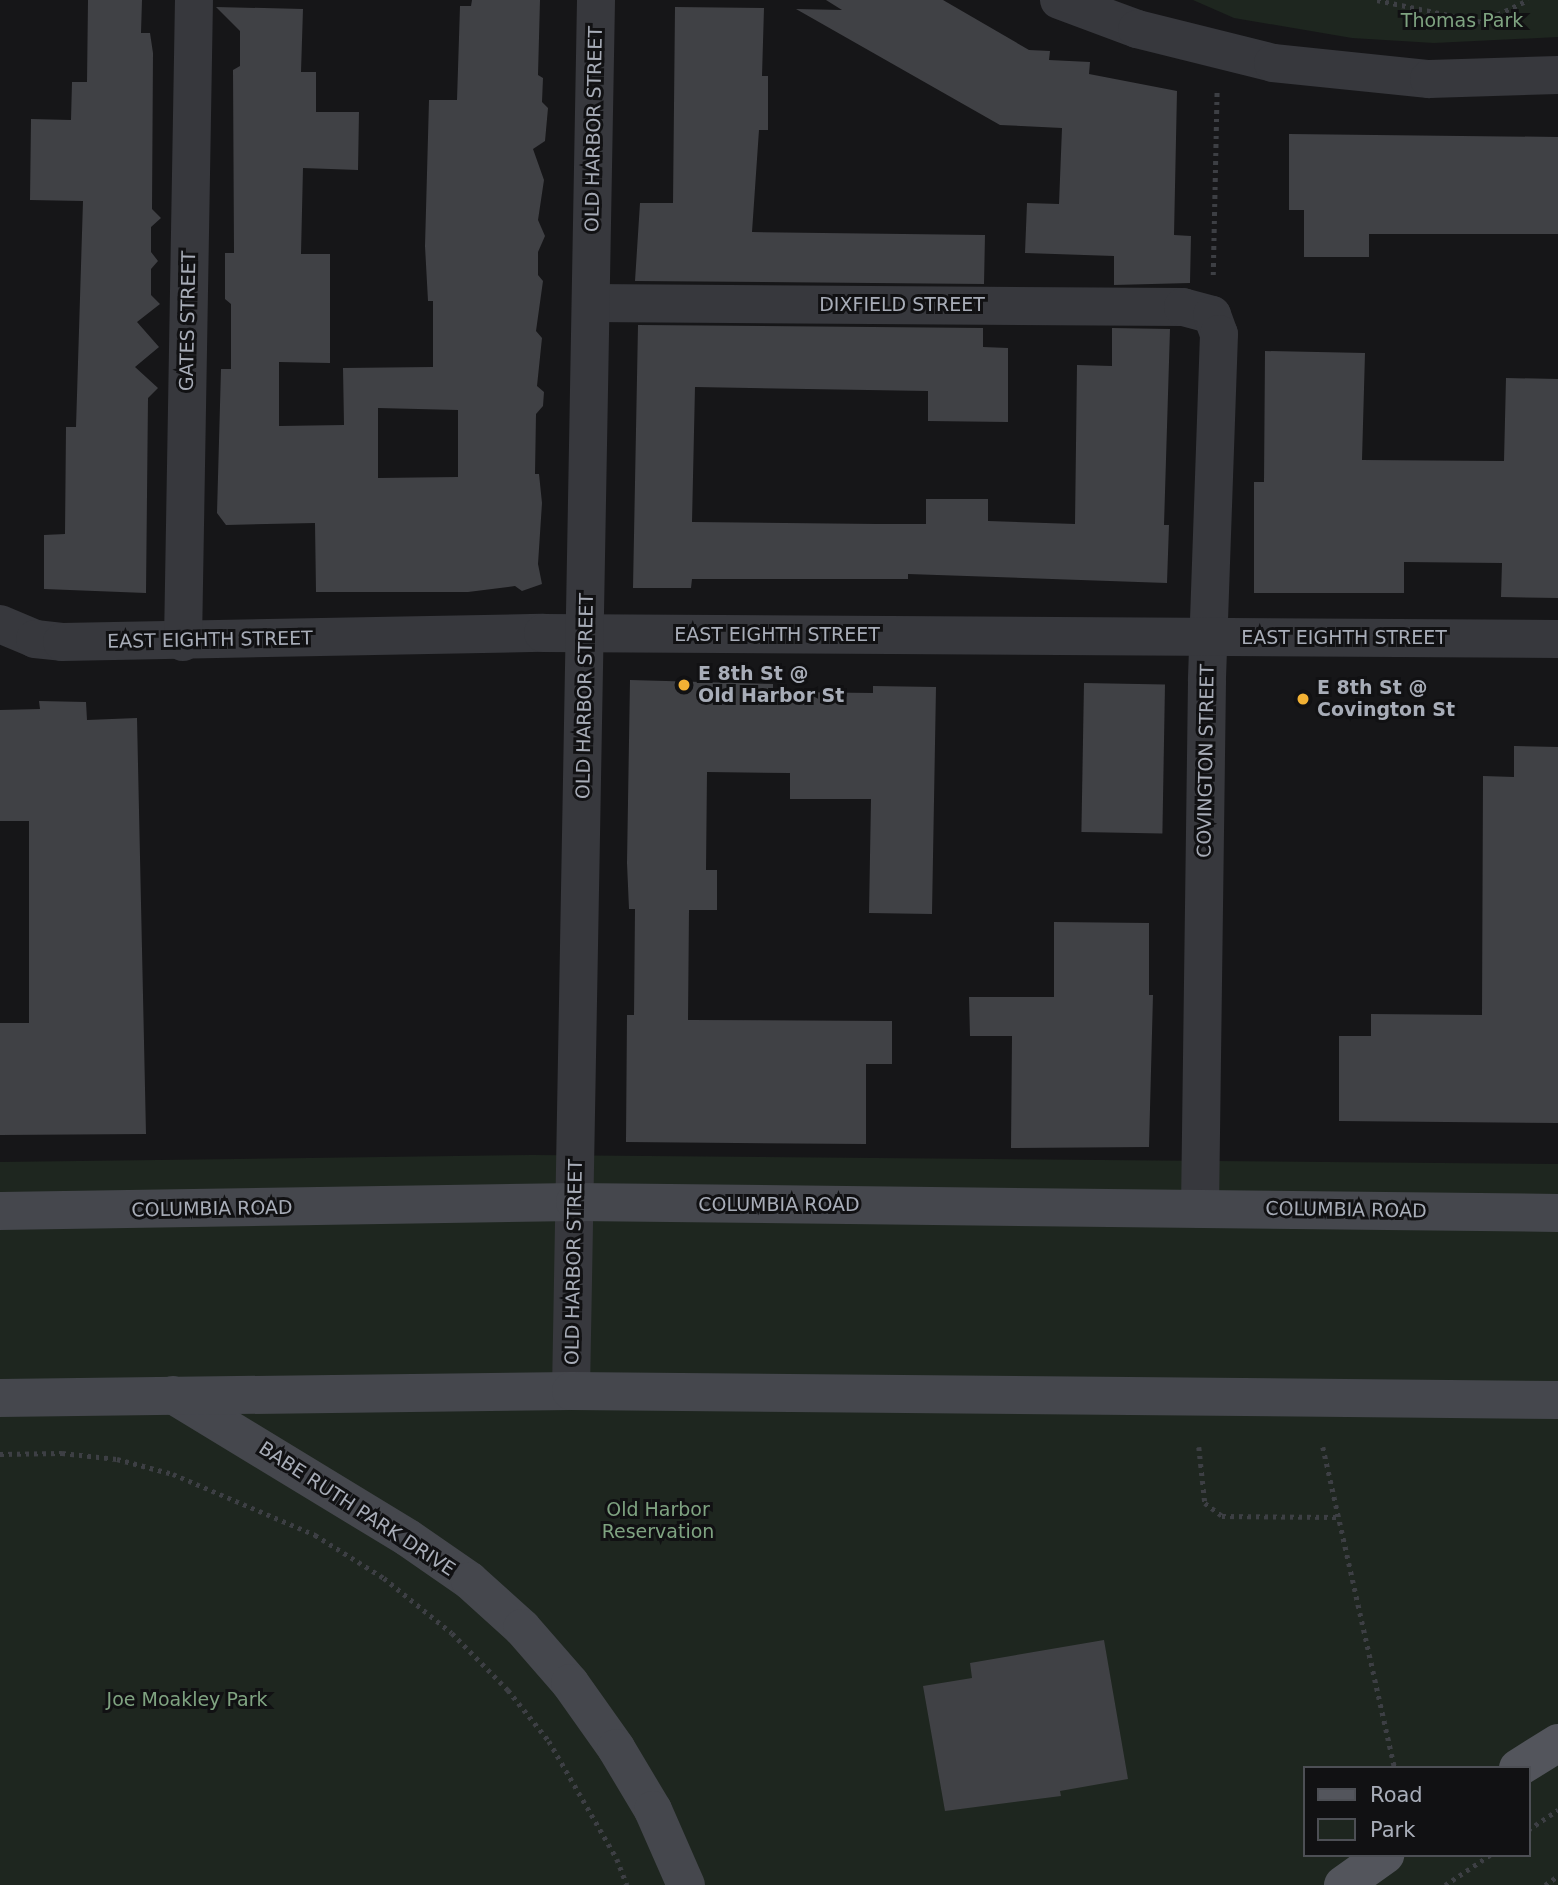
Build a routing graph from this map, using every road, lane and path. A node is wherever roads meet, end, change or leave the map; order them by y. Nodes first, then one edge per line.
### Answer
1 (194, 0) edge
2 (596, 0) edge
3 (1059, 0) edge
4 (1377, 0) edge
5 (1528, 0) edge
6 (1558, 75) edge
7 (1213, 107) dead end
8 (1213, 302) junction
9 (591, 303) junction
10 (0, 624) edge
11 (586, 634) junction
12 (1208, 637) junction
13 (1558, 639) edge
14 (183, 642) junction
15 (575, 1202) junction
16 (1200, 1209) junction
17 (0, 1211) edge
18 (1558, 1213) edge
19 (571, 1391) junction
20 (173, 1395) junction
21 (0, 1398) edge
22 (1558, 1400) edge
23 (1199, 1447) dead end
24 (1323, 1447) dead end
25 (0, 1454) edge
26 (1338, 1517) junction
27 (1558, 1743) edge
28 (1395, 1766) edge
29 (1521, 1766) edge
30 (1558, 1810) edge
31 (1530, 1829) edge
32 (1382, 1857) edge
33 (1487, 1857) edge
34 (1558, 1876) edge
35 (627, 1885) edge
36 (685, 1885) edge
37 (1343, 1885) edge
38 (1446, 1885) edge
39 (1545, 1885) edge

1 - 14 street, GATES STREET
2 - 9 street, OLD HARBOR STREET
3 - 6 street
4 - 5 path
7 - 8 path
8 - 9 street, DIXFIELD STREET
8 - 12 street, COVINGTON STREET
9 - 11 street, OLD HARBOR STREET
10 - 14 street, EAST EIGHTH STREET
11 - 12 street, EAST EIGHTH STREET
11 - 14 street, EAST EIGHTH STREET
11 - 15 street, OLD HARBOR STREET
12 - 13 street, EAST EIGHTH STREET
12 - 16 street, COVINGTON STREET
15 - 16 main road, COLUMBIA ROAD
15 - 17 main road, COLUMBIA ROAD
15 - 19 street, OLD HARBOR STREET
16 - 18 main road, COLUMBIA ROAD
19 - 20 main road
19 - 22 main road
20 - 21 main road
20 - 36 main road, BABE RUTH PARK DRIVE
23 - 26 path
24 - 26 path
25 - 35 path
26 - 28 path
27 - 29 main road
30 - 31 path
32 - 37 main road
33 - 38 path
34 - 39 path

